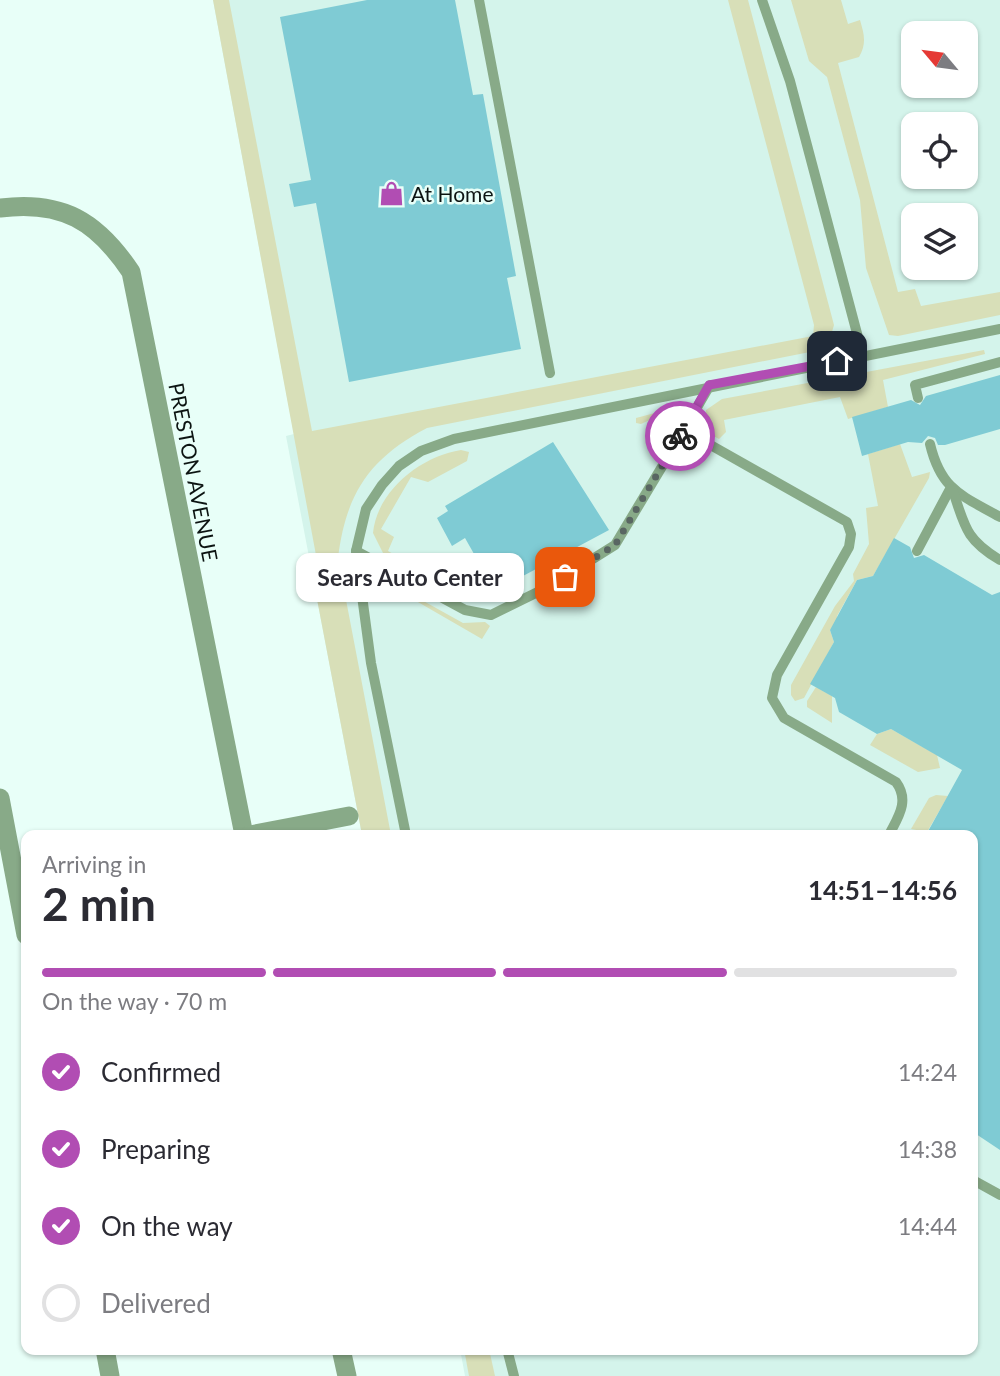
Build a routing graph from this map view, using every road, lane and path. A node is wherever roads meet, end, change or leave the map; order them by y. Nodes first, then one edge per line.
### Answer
1 (479, 0) edge
2 (762, 0) edge
3 (0, 208) edge
4 (1000, 329) edge
5 (863, 356) junction
6 (1000, 362) edge
7 (550, 373) dead end
8 (962, 373) junction
9 (709, 385) junction
10 (965, 385) dead end
11 (918, 398) dead end
12 (684, 430) junction
13 (930, 444) dead end
14 (951, 490) junction
15 (1000, 517) edge
16 (356, 551) junction
17 (917, 551) dead end
18 (1000, 560) edge
19 (0, 798) edge
20 (349, 816) dead end
21 (243, 830) edge
22 (276, 830) edge
23 (404, 830) edge
24 (891, 830) edge
25 (14, 882) edge
26 (21, 913) edge
27 (978, 1183) edge
28 (1000, 1195) edge
29 (106, 1355) edge
30 (342, 1355) edge
31 (509, 1355) edge
32 (110, 1376) edge
33 (347, 1376) edge
34 (514, 1376) edge

1 - 7 lane
2 - 5 lane
3 - 21 street, PRESTON AVENUE
4 - 5 lane
5 - 9 lane
6 - 8 lane
8 - 10 lane
8 - 11 lane
9 - 12 lane
9 - 16 lane
12 - 16 lane
12 - 24 lane
13 - 14 lane
14 - 15 lane
14 - 17 lane
14 - 18 lane
16 - 23 lane
19 - 25 street
20 - 22 street
25 - 26 street
27 - 28 lane
29 - 32 street
30 - 33 street
31 - 34 lane

